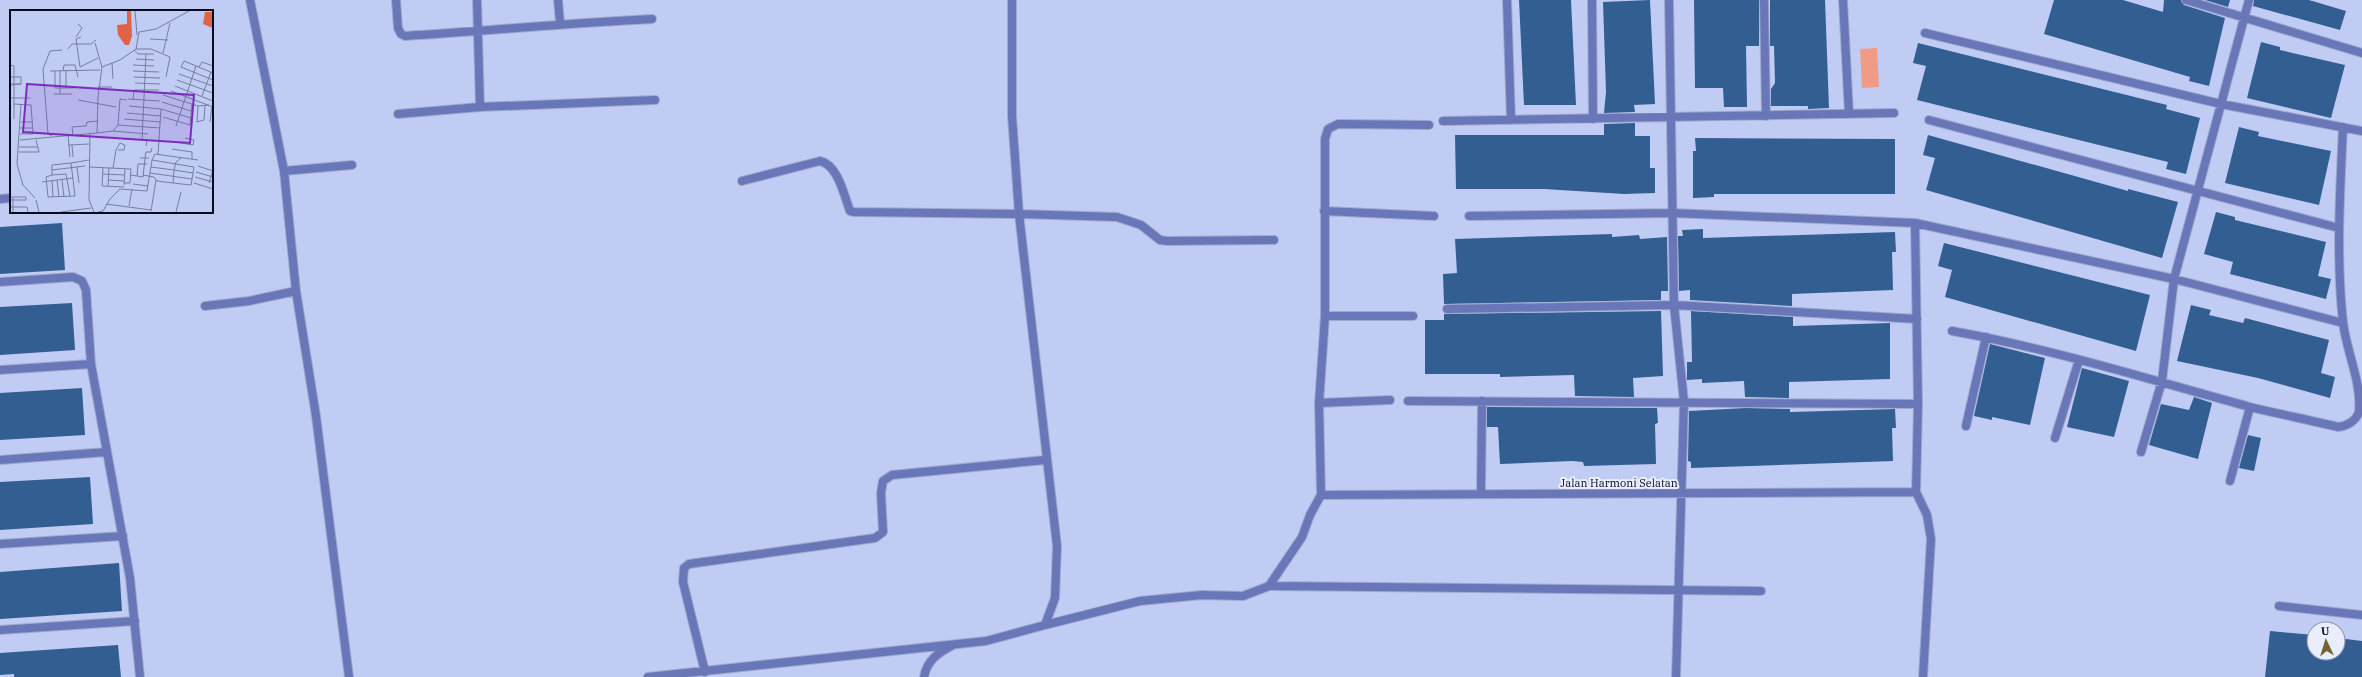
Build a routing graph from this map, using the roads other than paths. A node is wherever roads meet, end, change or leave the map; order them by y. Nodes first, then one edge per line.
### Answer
1 (250, 0) edge
2 (396, 0) edge
3 (477, 0) edge
4 (558, 0) edge
5 (1012, 0) edge
6 (1507, 0) edge
7 (1592, 0) edge
8 (1669, 0) edge
9 (1764, 0) edge
10 (1843, 0) edge
11 (2186, 0) edge
12 (2249, 0) edge
13 (2245, 16) junction
14 (652, 20) dead end
15 (560, 23) junction
16 (479, 32) junction
17 (1925, 33) dead end
18 (2362, 53) edge
19 (655, 100) dead end
20 (2221, 104) junction
21 (480, 107) junction
22 (398, 114) dead end
23 (1849, 114) junction
24 (1894, 114) dead end
25 (1766, 116) junction
26 (1671, 117) junction
27 (1593, 119) junction
28 (1511, 120) junction
29 (1929, 120) dead end
30 (1443, 121) dead end
31 (1429, 125) dead end
32 (2343, 128) junction
33 (2362, 131) edge
34 (352, 165) dead end
35 (284, 171) junction
36 (742, 181) dead end
37 (2198, 191) junction
38 (10, 198) edge
39 (0, 199) edge
40 (1324, 211) junction
41 (1672, 213) junction
42 (1019, 214) junction
43 (1434, 216) dead end
44 (1469, 216) dead end
45 (1915, 223) junction
46 (2338, 228) junction
47 (1274, 240) dead end
48 (2174, 279) junction
49 (0, 282) edge
50 (296, 291) junction
51 (1674, 305) junction
52 (205, 306) dead end
53 (1447, 309) dead end
54 (1325, 316) junction
55 (1413, 316) dead end
56 (1917, 319) junction
57 (2343, 324) junction
58 (1952, 331) dead end
59 (1986, 337) junction
60 (2079, 360) junction
61 (91, 364) junction
62 (0, 370) edge
63 (2162, 381) junction
64 (2361, 391) edge
65 (1390, 400) dead end
66 (1408, 401) dead end
67 (1482, 401) junction
68 (1684, 402) junction
69 (1319, 403) junction
70 (1918, 404) junction
71 (2250, 407) junction
72 (1966, 426) dead end
73 (2055, 438) dead end
74 (107, 452) junction
75 (2141, 452) dead end
76 (0, 460) edge
77 (1045, 460) junction
78 (2230, 481) dead end
79 (1916, 492) junction
80 (1481, 493) junction
81 (1681, 494) junction
82 (1321, 495) junction
83 (123, 536) junction
84 (0, 544) edge
85 (1269, 586) junction
86 (1678, 589) junction
87 (1761, 591) dead end
88 (2279, 606) dead end
89 (2362, 615) edge
90 (135, 621) junction
91 (1045, 626) junction
92 (0, 630) edge
93 (956, 643) junction
94 (705, 672) junction
95 (140, 677) edge
96 (349, 677) edge
97 (648, 677) edge
98 (924, 677) edge
99 (1676, 677) edge
100 (1923, 677) edge

1 - 35 street
2 - 16 street
3 - 16 street
4 - 15 street
5 - 42 street
6 - 28 street
7 - 27 street
8 - 26 street
9 - 25 street
10 - 23 street
11 - 13 street
12 - 13 street
13 - 18 street
13 - 20 street
14 - 15 street
15 - 16 street
16 - 21 street
17 - 20 street
19 - 21 street
20 - 32 street
20 - 37 street
21 - 22 street
23 - 24 street
23 - 25 street
25 - 26 street
26 - 27 street
26 - 41 street
27 - 28 street
28 - 30 street
29 - 37 street
31 - 40 street
32 - 33 street
32 - 46 street
34 - 35 street
35 - 50 street
36 - 42 street
37 - 46 street
37 - 48 street
38 - 39 street
40 - 43 street
40 - 54 street
41 - 44 street
41 - 45 street
41 - 51 street
42 - 47 street
42 - 77 street
45 - 48 street
45 - 56 street
46 - 57 street
48 - 57 street
48 - 63 street
49 - 61 street
50 - 52 street
50 - 96 street
51 - 53 street
51 - 56 street
51 - 68 street
54 - 55 street
54 - 69 street
56 - 70 street
57 - 64 street
58 - 59 street
59 - 60 street
59 - 72 street
60 - 63 street
60 - 73 street
61 - 62 street
61 - 74 street
63 - 71 street
63 - 75 street
64 - 71 street
65 - 69 street
66 - 67 street
67 - 68 street
67 - 80 street
68 - 70 street
68 - 81 street
69 - 82 street
70 - 79 street
71 - 78 street
74 - 76 street
74 - 83 street
77 - 91 street
77 - 94 street
79 - 81 street, Jalan Harmoni Selatan
79 - 100 street
80 - 81 street, Jalan Harmoni Selatan
80 - 82 street, Jalan Harmoni Selatan
81 - 86 street
82 - 85 street
83 - 84 street
83 - 90 street
85 - 86 street
85 - 91 street
86 - 87 street
86 - 99 street
88 - 89 street
90 - 92 street
90 - 95 street
91 - 93 street
93 - 94 street
93 - 98 street
94 - 97 street

